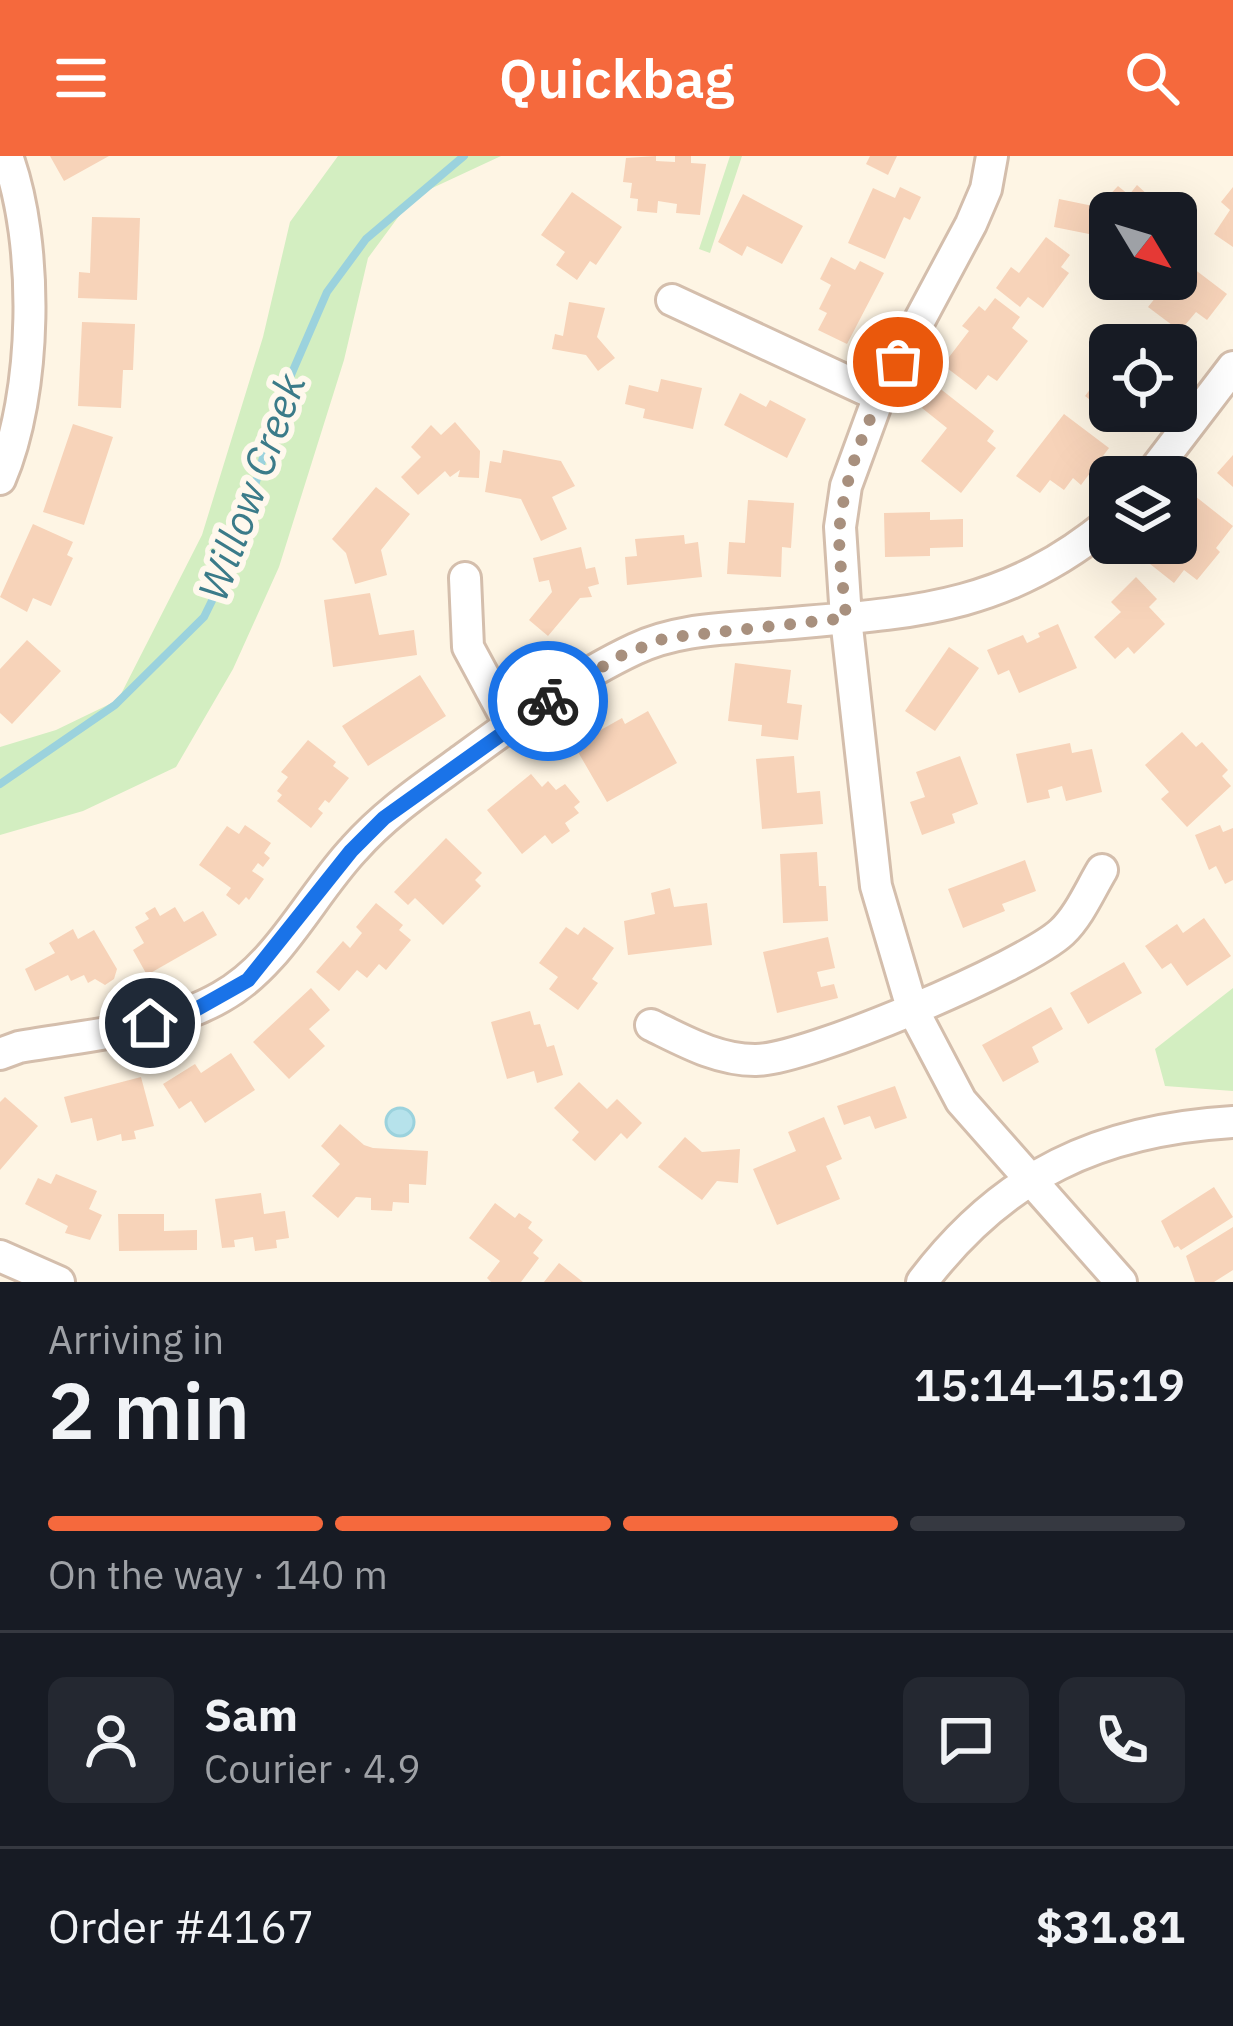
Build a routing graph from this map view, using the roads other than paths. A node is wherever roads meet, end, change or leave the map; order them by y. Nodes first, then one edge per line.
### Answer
1 (7, 156) edge
2 (992, 156) edge
3 (13, 274) edge
4 (672, 300) dead end
5 (1233, 368) edge
6 (879, 396) junction
7 (1165, 456) edge
8 (0, 479) edge
9 (1089, 538) edge
10 (465, 578) dead end
11 (846, 618) junction
12 (510, 725) junction
13 (1102, 870) dead end
14 (912, 1008) junction
15 (651, 1025) dead end
16 (0, 1054) edge
17 (1233, 1122) edge
18 (1031, 1179) junction
19 (0, 1256) edge
20 (59, 1282) edge
21 (922, 1282) edge
22 (1121, 1282) edge

1 - 3 street
2 - 6 street
3 - 8 street
4 - 6 street
5 - 7 street
6 - 11 street
9 - 11 street
10 - 12 street
11 - 12 street
11 - 14 street
12 - 16 street
13 - 14 street
14 - 15 street
14 - 18 street
17 - 18 street
18 - 21 street
18 - 22 street
19 - 20 street

